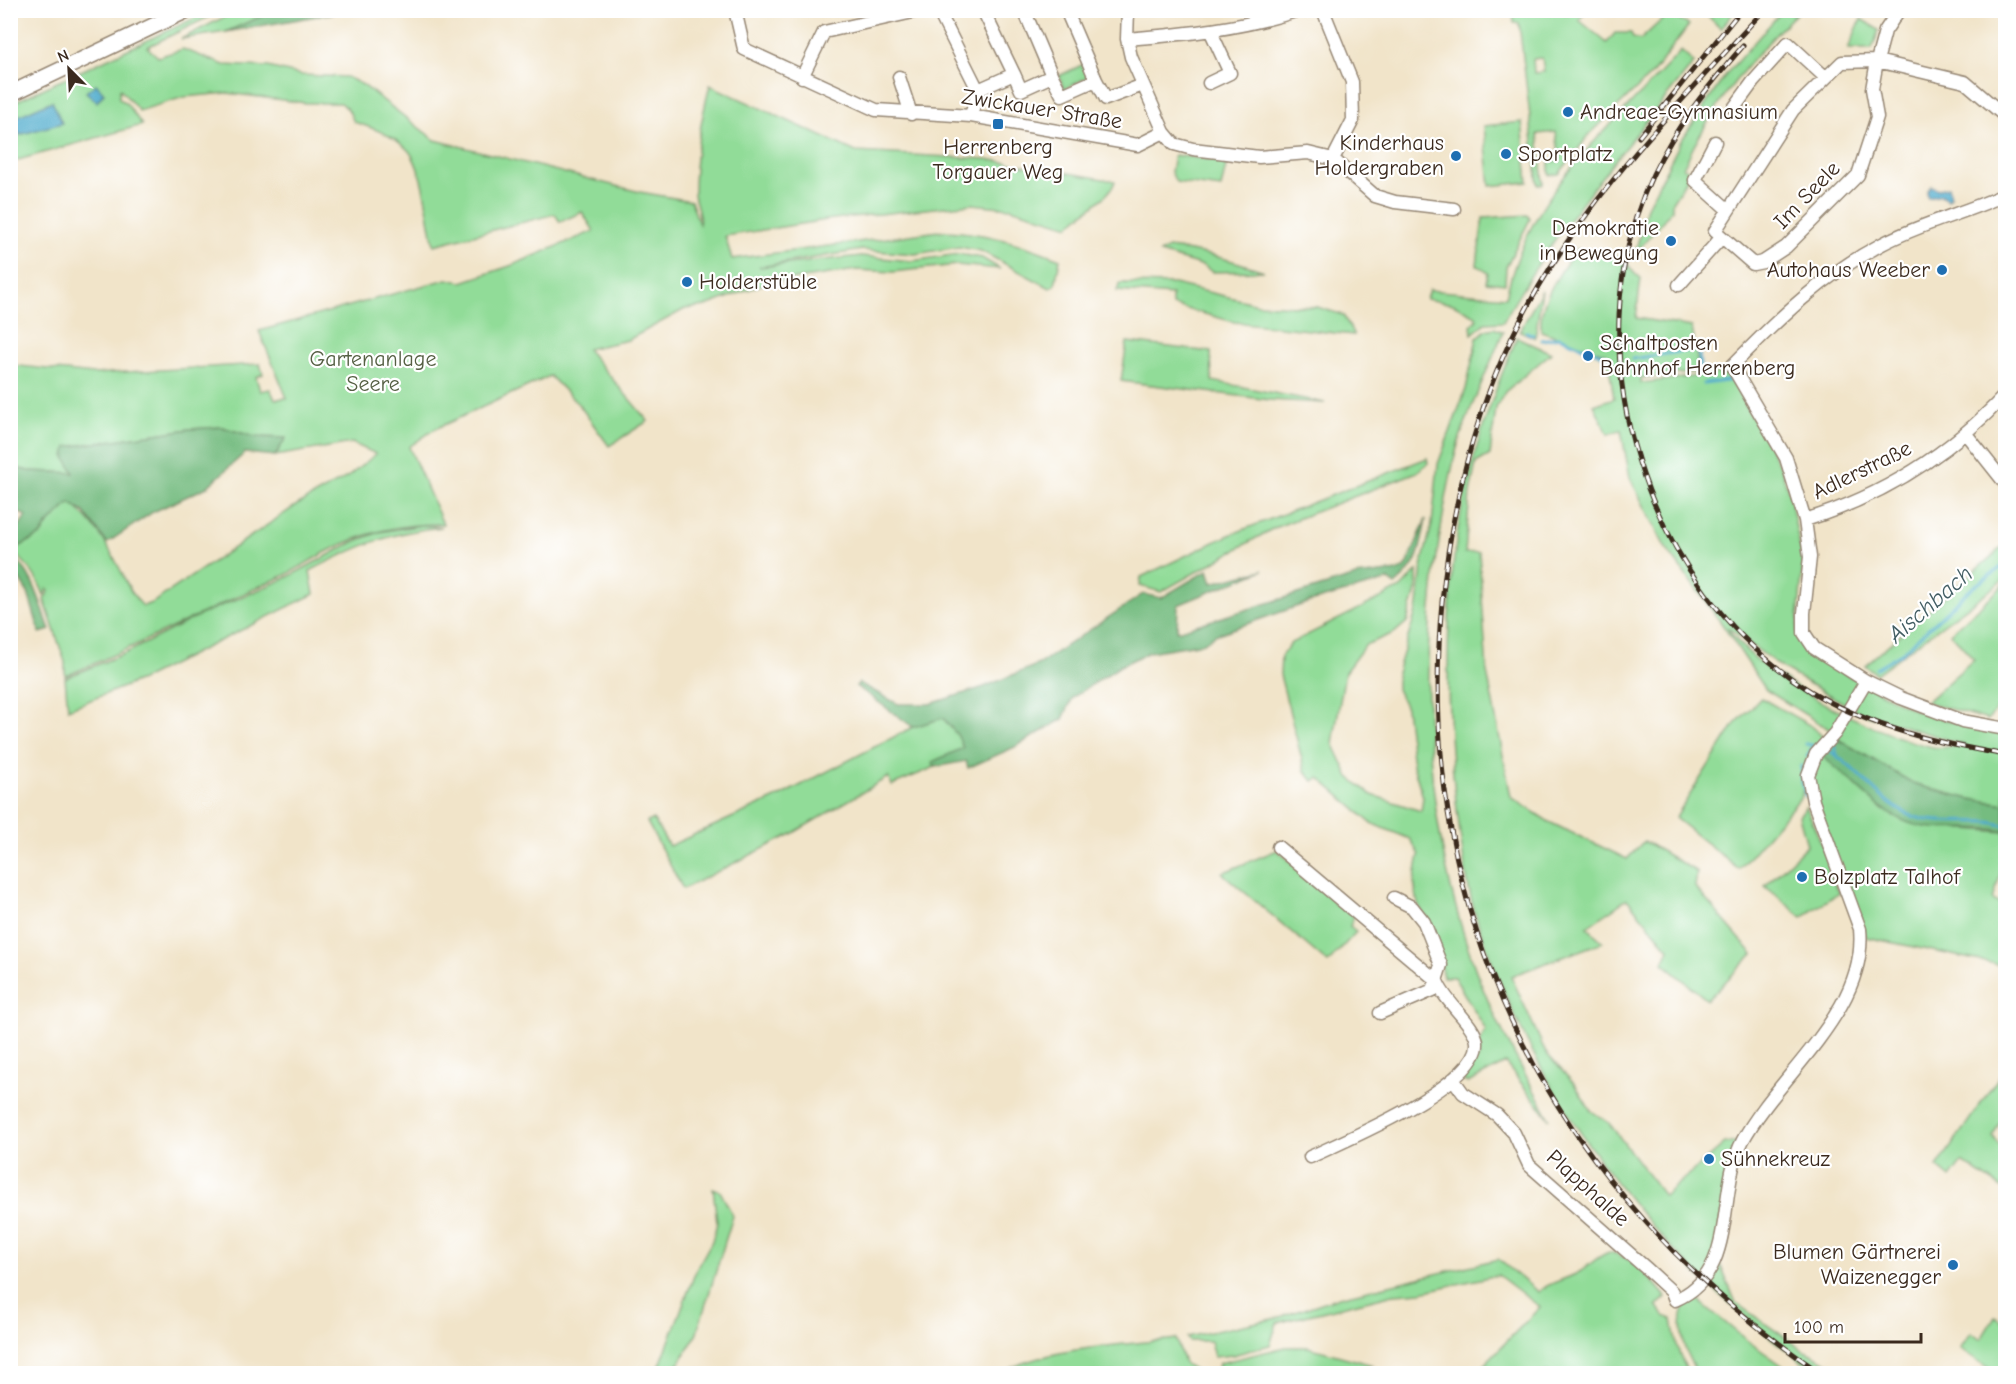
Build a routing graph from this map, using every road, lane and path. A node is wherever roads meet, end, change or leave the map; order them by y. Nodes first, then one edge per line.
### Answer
1 (187, 10) edge
2 (735, 10) edge
3 (922, 10) edge
4 (938, 10) edge
5 (983, 10) edge
6 (1024, 10) edge
7 (1066, 10) edge
8 (1128, 10) edge
9 (1299, 10) edge
10 (1323, 10) edge
11 (1899, 10) edge
12 (1211, 32) junction
13 (1127, 39) junction
14 (1877, 61) junction
15 (1014, 74) junction
16 (1052, 76) junction
17 (802, 77) junction
18 (899, 77) dead end
19 (1824, 77) junction
20 (1096, 80) junction
21 (1209, 83) dead end
22 (1143, 85) junction
23 (978, 90) junction
24 (10, 94) edge
25 (1734, 108) dead end
26 (911, 114) junction
27 (971, 116) junction
28 (2006, 117) edge
29 (1164, 132) junction
30 (1715, 142) dead end
31 (1333, 159) junction
32 (2006, 194) edge
33 (1454, 209) dead end
34 (1727, 209) junction
35 (1721, 238) junction
36 (1679, 285) dead end
37 (2006, 394) edge
38 (1966, 434) junction
39 (2005, 483) edge
40 (1805, 520) junction
41 (1866, 681) junction
42 (2006, 729) edge
43 (1278, 847) dead end
44 (1394, 898) dead end
45 (1437, 981) junction
46 (1380, 1013) dead end
47 (1453, 1079) junction
48 (1311, 1157) dead end

1 - 24 main road
2 - 17 street, Zwickauer Straße
3 - 17 street
4 - 23 street
5 - 15 street
6 - 16 street
7 - 20 street
8 - 13 street
9 - 12 street
10 - 31 street
11 - 14 street, Im Seele
12 - 13 street
12 - 21 street
13 - 22 street
14 - 19 street
14 - 28 street
14 - 35 street, Im Seele
15 - 16 street
15 - 23 street
16 - 20 street
17 - 26 street, Zwickauer Straße
18 - 26 street
19 - 25 street
19 - 34 street
20 - 22 street
22 - 29 street
23 - 27 street
26 - 27 street, Zwickauer Straße
27 - 29 street, Zwickauer Straße
29 - 31 street
30 - 34 street
31 - 33 street
32 - 40 street
34 - 35 street
35 - 36 street
37 - 38 street, Adlerstraße
38 - 39 street
38 - 40 street, Adlerstraße
40 - 41 street
41 - 42 street
41 - 47 street, Plapphalde
43 - 45 street
44 - 45 street
45 - 46 street
45 - 47 street
47 - 48 street

